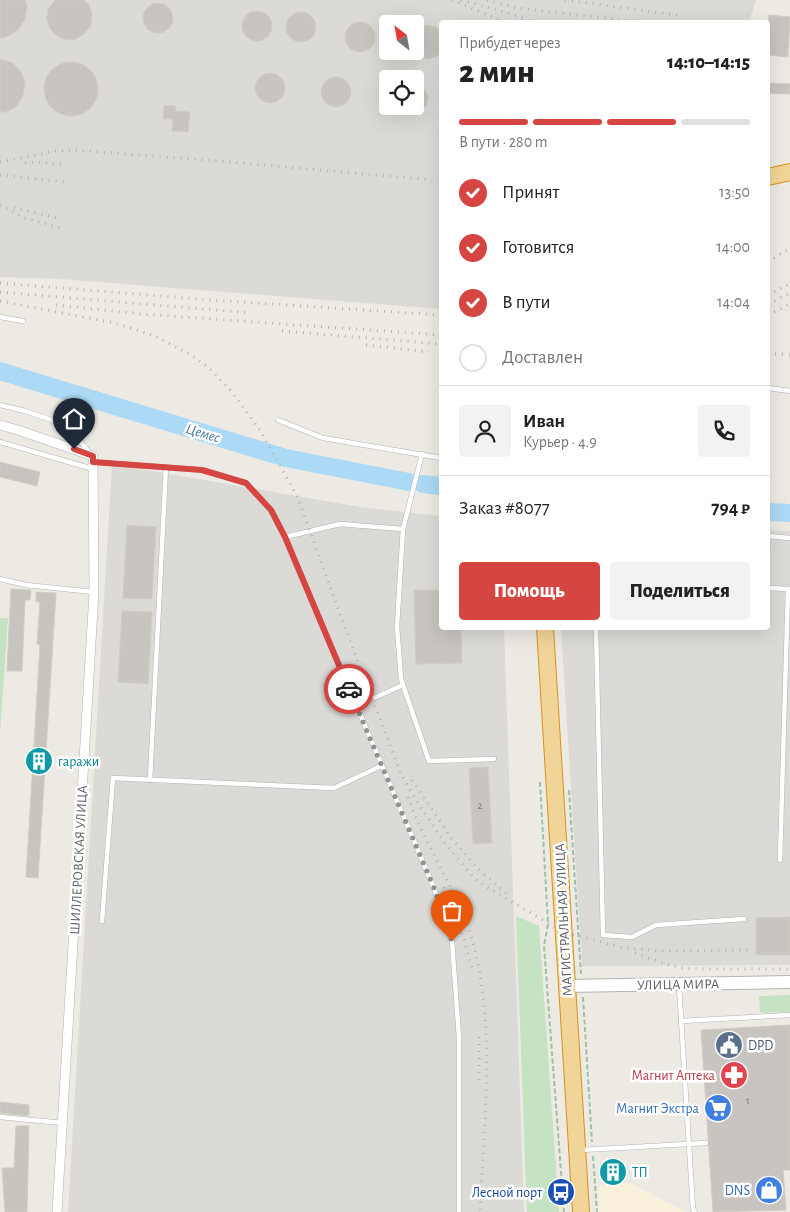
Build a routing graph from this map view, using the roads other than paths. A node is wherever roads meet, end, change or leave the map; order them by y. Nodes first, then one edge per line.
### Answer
1 (790, 172) edge
2 (770, 177) edge
3 (0, 317) edge
4 (23, 321) dead end
5 (770, 388) edge
6 (790, 391) edge
7 (0, 405) edge
8 (278, 420) dead end
9 (0, 425) edge
10 (0, 442) edge
11 (422, 454) junction
12 (439, 458) edge
13 (93, 462) junction
14 (166, 467) junction
15 (403, 529) junction
16 (770, 536) edge
17 (285, 537) junction
18 (790, 538) edge
19 (0, 579) edge
20 (770, 588) edge
21 (94, 592) junction
22 (546, 630) edge
23 (596, 630) edge
24 (403, 685) junction
25 (356, 706) junction
26 (494, 759) dead end
27 (381, 766) junction
28 (150, 780) junction
29 (780, 860) dead end
30 (102, 920) dead end
31 (744, 920) dead end
32 (790, 982) edge
33 (679, 984) junction
34 (574, 986) junction
35 (790, 1015) edge
36 (681, 1021) junction
37 (0, 1116) edge
38 (62, 1122) junction
39 (706, 1143) dead end
40 (688, 1144) junction
41 (585, 1150) junction
42 (58, 1212) edge
43 (459, 1212) edge
44 (581, 1212) edge
45 (695, 1212) edge

1 - 2 highway
3 - 4 lane
5 - 6 lane
7 - 13 lane
8 - 11 lane
9 - 13 street
10 - 13 lane
11 - 12 lane
11 - 15 lane
13 - 14 lane
13 - 21 street, ШИЛЛЕРОВСКАЯ УЛИЦА
14 - 17 lane
14 - 28 lane
15 - 17 lane
15 - 24 lane
16 - 18 lane
17 - 25 lane
19 - 21 lane
20 - 29 lane
21 - 38 street, ШИЛЛЕРОВСКАЯ УЛИЦА
22 - 34 highway, МАГИСТРАЛЬНАЯ УЛИЦА
23 - 31 lane
24 - 25 lane
24 - 26 lane
25 - 27 lane
27 - 28 lane
27 - 43 lane
28 - 30 lane
32 - 33 street, УЛИЦА МИРА
33 - 34 street, УЛИЦА МИРА
33 - 36 lane
34 - 41 highway, МАГИСТРАЛЬНАЯ УЛИЦА
35 - 36 lane
36 - 40 lane
37 - 38 lane
38 - 42 street, ШИЛЛЕРОВСКАЯ УЛИЦА
39 - 40 lane
40 - 41 lane
40 - 45 lane
41 - 44 highway, МАГИСТРАЛЬНАЯ УЛИЦА

